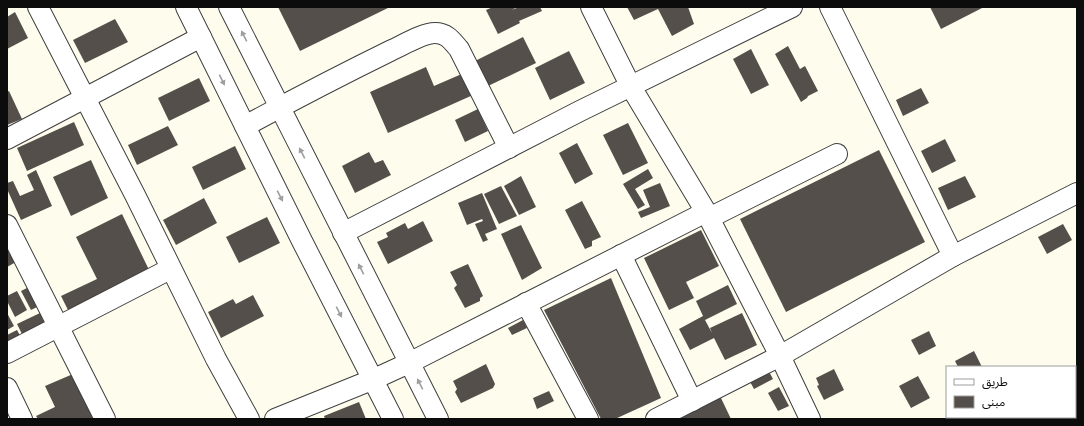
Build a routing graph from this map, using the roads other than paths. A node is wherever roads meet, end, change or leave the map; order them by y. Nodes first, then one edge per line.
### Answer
1 (38, 7) edge
2 (186, 7) edge
3 (230, 7) edge
4 (591, 7) edge
5 (792, 7) edge
6 (830, 7) edge
7 (201, 36) junction
8 (631, 87) junction
9 (84, 98) junction
10 (280, 107) junction
11 (245, 126) junction
12 (7, 139) edge
13 (509, 148) junction
14 (837, 154) dead end
15 (1077, 193) edge
16 (707, 215) junction
17 (7, 225) edge
18 (343, 233) junction
19 (621, 255) junction
20 (952, 256) junction
21 (170, 269) junction
22 (526, 303) junction
23 (58, 326) junction
24 (7, 353) edge
25 (780, 356) junction
26 (409, 363) junction
27 (374, 379) junction
28 (7, 388) edge
29 (692, 401) junction
30 (22, 419) edge
31 (105, 419) edge
32 (249, 419) edge
33 (275, 419) edge
34 (393, 419) edge
35 (438, 419) edge
36 (588, 419) edge
37 (656, 419) edge
38 (810, 419) edge

1 - 9 street
2 - 7 street
10 -> 3 street
4 - 8 street
5 - 8 street
6 - 20 street
7 - 9 street
7 -> 11 street
8 - 13 street
8 - 16 street
9 - 12 street
9 - 21 street
10 - 11 street
10 - 13 street
18 -> 10 street
11 -> 27 street
13 - 18 street
14 - 16 street
15 - 20 street
16 - 19 street
16 - 25 street
17 - 23 street
26 -> 18 street
19 - 22 street
19 - 29 street
20 - 25 street
21 - 23 street
21 - 32 street
22 - 26 street
22 - 36 street
23 - 24 street
23 - 31 street
25 - 29 street
25 - 38 street
26 - 27 street
35 -> 26 street
27 - 33 street
27 - 34 street
28 - 30 street
29 - 37 street

